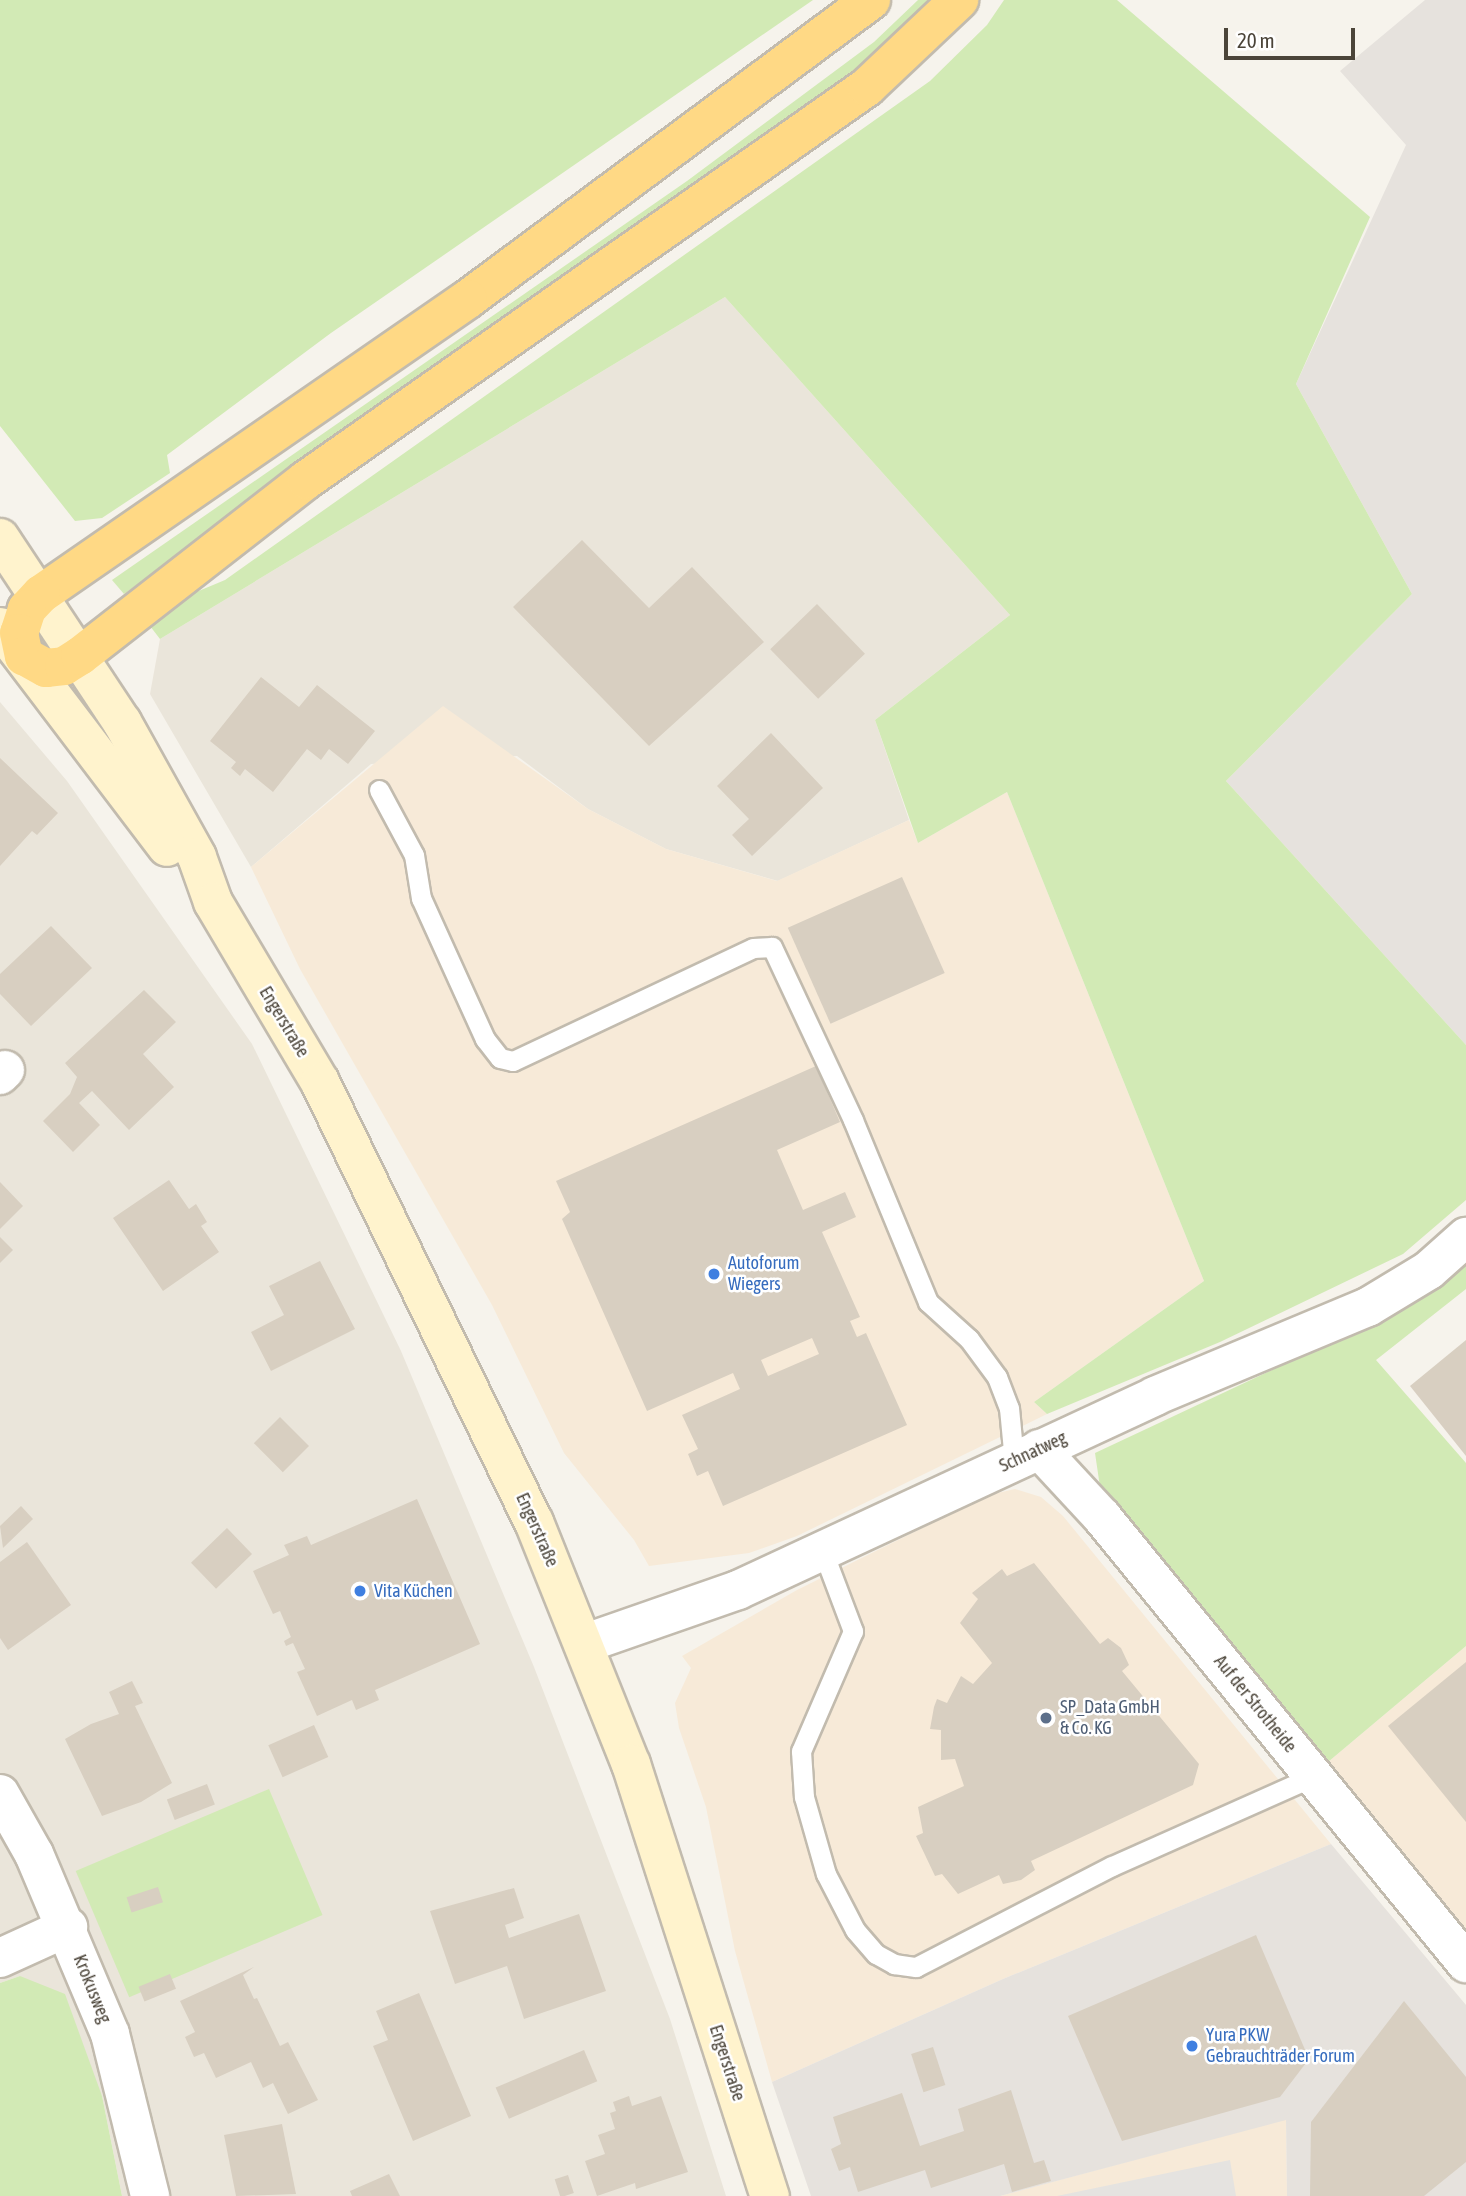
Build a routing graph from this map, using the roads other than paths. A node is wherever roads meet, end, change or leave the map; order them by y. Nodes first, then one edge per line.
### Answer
1 (871, 0) edge
2 (959, 0) edge
3 (0, 538) edge
4 (41, 594) junction
5 (0, 627) edge
6 (24, 656) junction
7 (80, 656) junction
8 (379, 790) dead end
9 (213, 902) junction
10 (1466, 1237) edge
11 (1027, 1455) junction
12 (822, 1549) junction
13 (586, 1643) junction
14 (1314, 1776) junction
15 (0, 1794) edge
16 (68, 1927) junction
17 (0, 1958) edge
18 (1466, 1963) edge
19 (150, 2196) edge
20 (770, 2196) edge

1 - 4 highway
2 - 7 highway
3 - 4 main road, Engerstraße
4 - 6 highway
4 - 7 main road, Engerstraße
5 - 6 main road, Engerstraße
6 - 7 highway
6 - 9 main road, Engerstraße
7 - 9 main road, Engerstraße
8 - 11 lane
9 - 13 main road, Engerstraße
10 - 11 street, Schnatweg
11 - 12 street, Schnatweg
11 - 14 street, Auf der Strotheide
12 - 13 street, Schnatweg
12 - 14 lane
13 - 20 main road, Engerstraße
14 - 18 street, Auf der Strotheide
15 - 16 street, Krokusweg
16 - 17 street
16 - 19 street, Krokusweg

